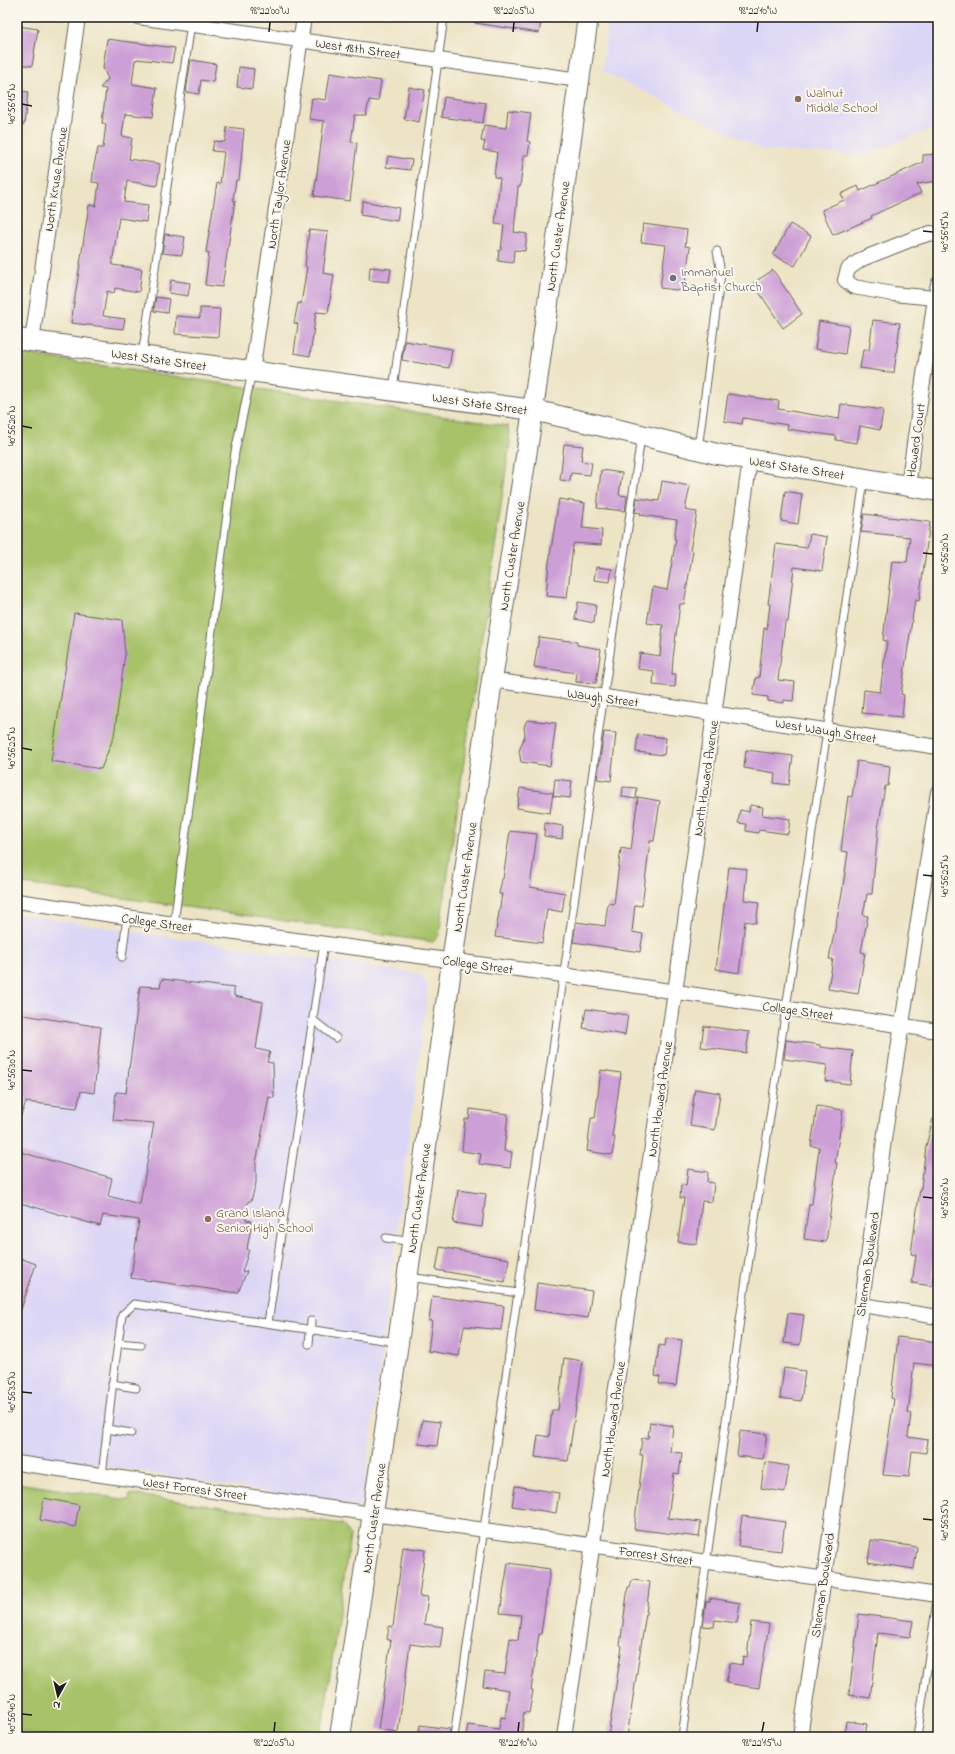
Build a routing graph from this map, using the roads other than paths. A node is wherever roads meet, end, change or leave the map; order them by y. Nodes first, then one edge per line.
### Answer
1 (78, 17) edge
2 (138, 17) edge
3 (304, 17) edge
4 (444, 17) edge
5 (588, 17) edge
6 (191, 21) edge
7 (300, 40) junction
8 (438, 60) junction
9 (579, 80) junction
10 (938, 236) edge
11 (717, 251) dead end
12 (938, 284) edge
13 (935, 298) junction
14 (25, 340) edge
15 (142, 356) junction
16 (252, 372) junction
17 (392, 391) junction
18 (533, 410) junction
19 (641, 435) junction
20 (698, 449) junction
21 (750, 460) junction
22 (864, 478) junction
23 (908, 486) junction
24 (938, 491) edge
25 (492, 680) junction
26 (602, 696) junction
27 (714, 713) junction
28 (826, 730) junction
29 (938, 747) edge
30 (938, 792) edge
31 (17, 901) edge
32 (127, 918) junction
33 (174, 924) junction
34 (324, 943) junction
35 (122, 958) dead end
36 (452, 961) junction
37 (563, 975) junction
38 (675, 992) junction
39 (786, 1008) junction
40 (313, 1020) junction
41 (902, 1025) junction
42 (938, 1031) edge
43 (336, 1038) dead end
44 (386, 1238) dead end
45 (412, 1242) junction
46 (408, 1276) junction
47 (518, 1293) junction
48 (862, 1305) junction
49 (938, 1317) edge
50 (310, 1321) dead end
51 (268, 1323) junction
52 (310, 1329) junction
53 (118, 1343) junction
54 (398, 1343) junction
55 (309, 1344) dead end
56 (141, 1345) dead end
57 (112, 1384) junction
58 (136, 1388) dead end
59 (107, 1429) junction
60 (131, 1433) dead end
61 (17, 1462) edge
62 (102, 1475) junction
63 (373, 1514) junction
64 (484, 1530) junction
65 (593, 1546) junction
66 (707, 1562) junction
67 (824, 1579) junction
68 (938, 1595) edge
69 (340, 1737) edge
70 (454, 1737) edge
71 (564, 1737) edge
72 (682, 1737) edge
73 (800, 1737) edge
74 (917, 1737) edge

1 - 14 street, North Kruse Avenue
2 - 6 street, West 18th Street
3 - 7 street, North Taylor Avenue
4 - 8 lane
5 - 9 street, North Custer Avenue
6 - 7 street, West 18th Street
6 - 15 lane
7 - 8 street, West 18th Street
7 - 16 street, North Taylor Avenue
8 - 9 street, West 18th Street
8 - 17 lane
9 - 18 street, North Custer Avenue
10 - 13 street
11 - 20 lane
12 - 13 street, Howard Court
13 - 23 street, Howard Court
14 - 15 street, West State Street
15 - 16 street, West State Street
16 - 17 street, West State Street
16 - 33 lane
17 - 18 street, West State Street
18 - 19 street, West State Street
18 - 25 street, North Custer Avenue
19 - 20 street, West State Street
19 - 26 lane
20 - 21 street, West State Street
21 - 22 street, West State Street
21 - 27 street, North Howard Avenue
22 - 23 street, West State Street
22 - 28 lane
23 - 24 street, West State Street
25 - 26 street, Waugh Street
25 - 36 street, North Custer Avenue
26 - 27 street, Waugh Street
26 - 37 lane
27 - 28 street, West Waugh Street
27 - 38 street, North Howard Avenue
28 - 29 street, West Waugh Street
28 - 39 lane
30 - 41 street, Sherman Boulevard
31 - 32 street, College Street
32 - 33 street, College Street
32 - 35 lane
33 - 34 street, College Street
34 - 36 street, College Street
34 - 40 lane
36 - 37 street, College Street
36 - 45 street, North Custer Avenue
37 - 38 street, College Street
37 - 47 lane
38 - 39 street, College Street
38 - 65 street, North Howard Avenue
39 - 41 street, College Street
39 - 66 lane
40 - 43 lane
40 - 51 lane
41 - 42 street, College Street
41 - 48 street, Sherman Boulevard
44 - 45 lane
45 - 46 street, North Custer Avenue
46 - 47 lane
46 - 54 street, North Custer Avenue
47 - 64 lane
48 - 49 street
48 - 67 street, Sherman Boulevard
50 - 52 lane
51 - 52 lane
51 - 53 lane
52 - 54 lane
52 - 55 lane
53 - 56 lane
53 - 57 lane
54 - 63 street, North Custer Avenue
57 - 58 lane
57 - 59 lane
59 - 60 lane
59 - 62 lane
61 - 62 street, West Forrest Street
62 - 63 street, West Forrest Street
63 - 64 street, Forrest Street
63 - 69 street, North Custer Avenue
64 - 65 street, Forrest Street
64 - 70 lane
65 - 66 street, Forrest Street
65 - 71 street, North Howard Avenue
66 - 67 street, Forrest Street
66 - 72 lane
67 - 68 street, Forrest Street
67 - 73 street, Sherman Boulevard
68 - 74 lane

